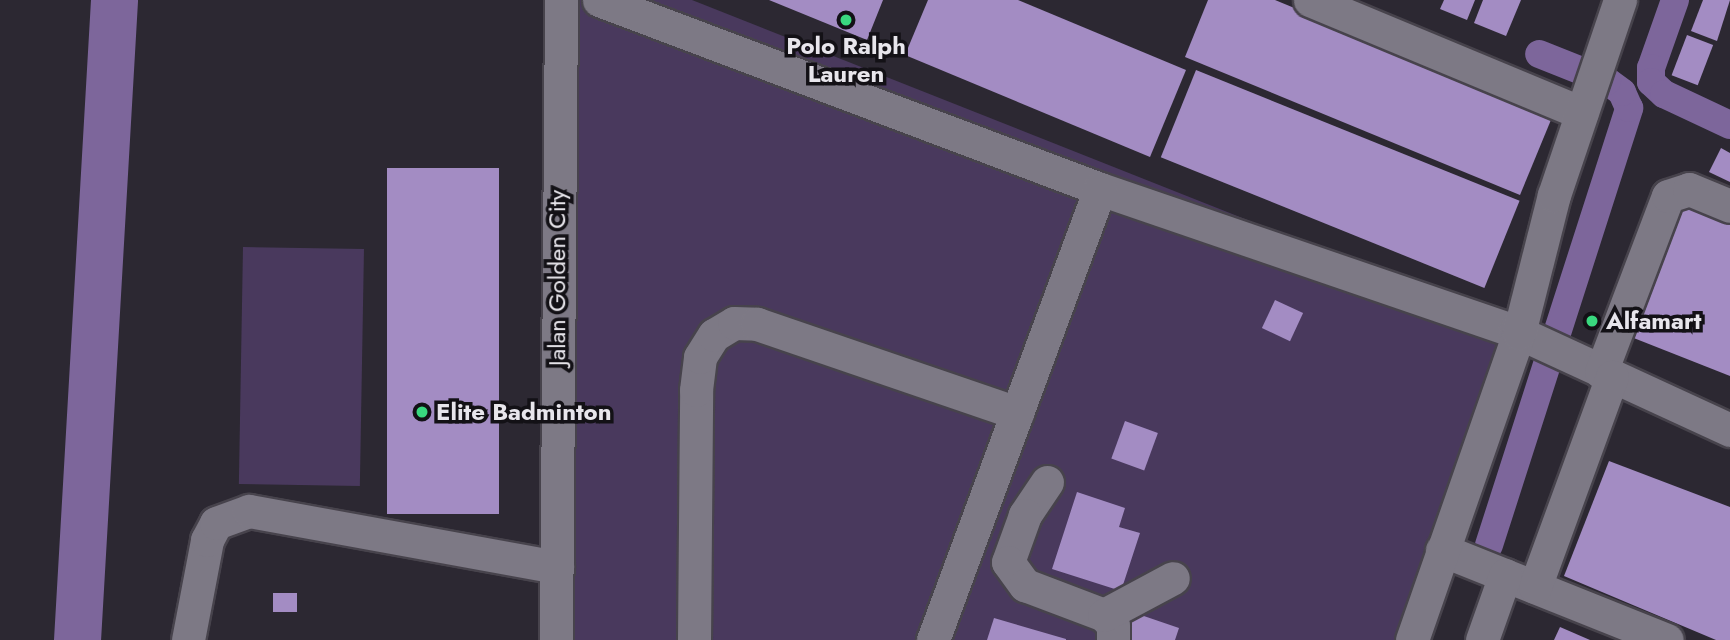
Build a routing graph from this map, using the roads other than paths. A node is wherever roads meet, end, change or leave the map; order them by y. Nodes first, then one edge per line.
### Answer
1 (561, 0) edge
2 (599, 0) edge
3 (1310, 0) edge
4 (1620, 0) edge
5 (1582, 111) junction
6 (1100, 189) junction
7 (1730, 206) edge
8 (1529, 337) junction
9 (1600, 372) junction
10 (1017, 414) junction
11 (1730, 430) edge
12 (1046, 482) dead end
13 (1443, 550) junction
14 (557, 567) junction
15 (1173, 578) dead end
16 (1520, 581) junction
17 (1109, 627) edge
18 (565, 638) edge
19 (188, 640) edge
20 (694, 640) edge
21 (933, 640) edge
22 (1412, 640) edge
23 (1482, 640) edge
24 (1667, 640) edge

1 - 14 street, Jalan Golden City
2 - 6 street
3 - 5 street
4 - 5 street
5 - 8 street
6 - 8 street
6 - 10 street
7 - 9 street
8 - 9 street
8 - 13 street
9 - 11 street
9 - 16 street
10 - 20 street
10 - 21 street
12 - 17 street
13 - 16 street
13 - 22 street
14 - 18 street, Jalan Golden City
14 - 19 street
15 - 17 street
16 - 23 street
16 - 24 street

